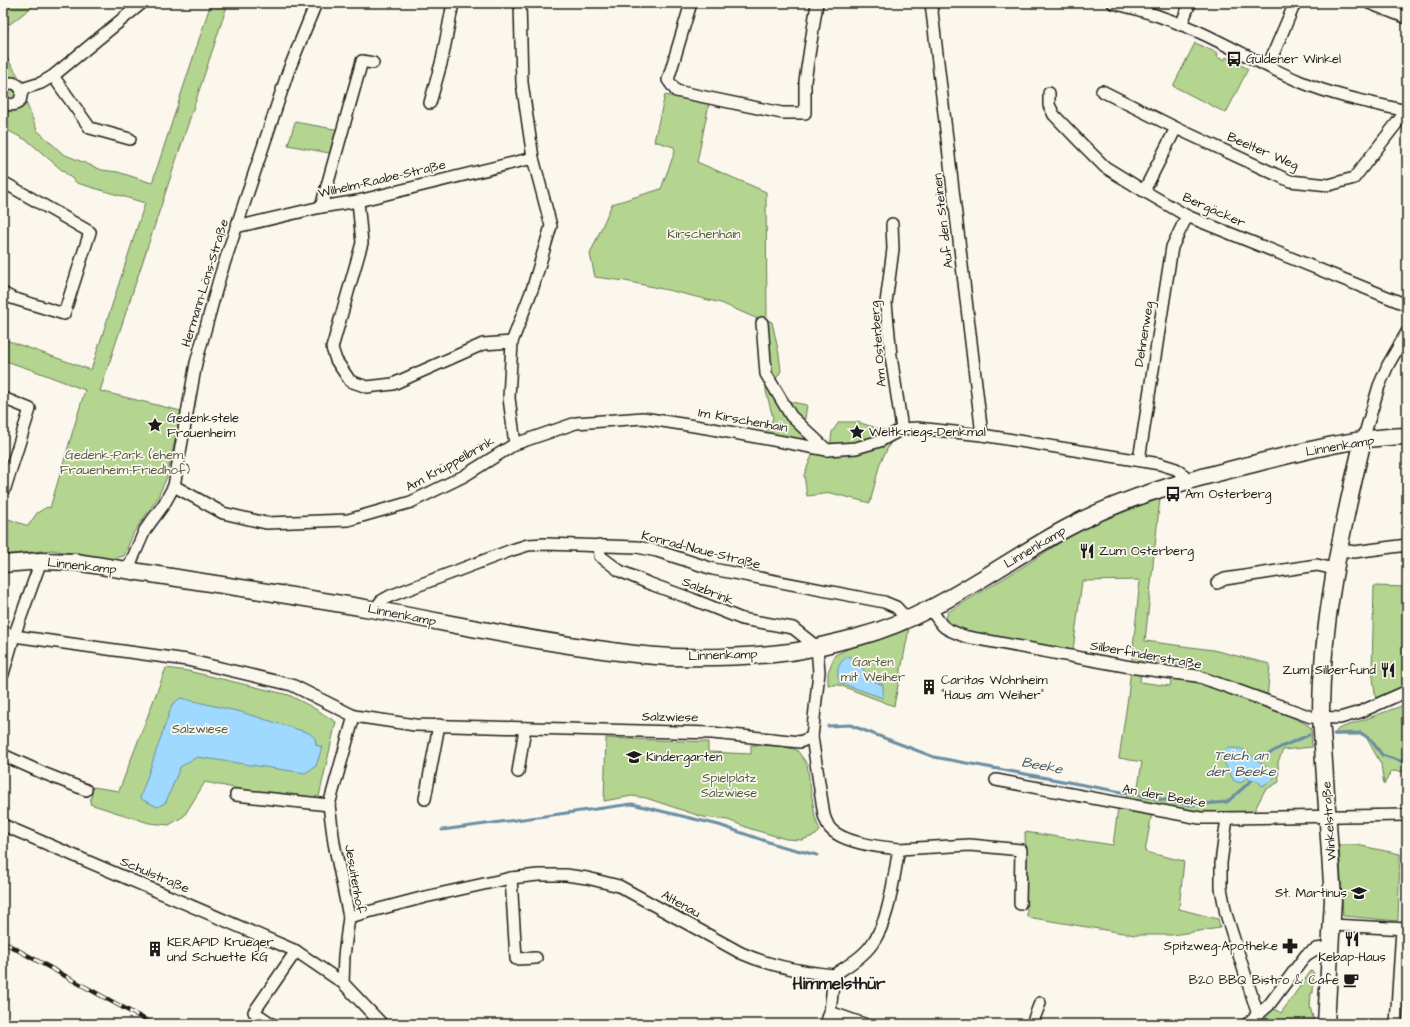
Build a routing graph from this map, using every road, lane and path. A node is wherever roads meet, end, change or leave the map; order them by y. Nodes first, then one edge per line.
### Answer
1 (142, 3) edge
2 (316, 3) edge
3 (453, 3) edge
4 (520, 3) edge
5 (691, 3) edge
6 (817, 3) edge
7 (931, 3) edge
8 (1113, 3) edge
9 (1190, 3) edge
10 (1295, 3) edge
11 (1369, 3) edge
12 (1407, 18) edge
13 (1181, 25) junction
14 (373, 64) dead end
15 (1268, 66) junction
16 (53, 76) junction
17 (3, 87) edge
18 (22, 89) junction
19 (1102, 91) dead end
20 (1049, 92) dead end
21 (3, 101) edge
22 (430, 103) dead end
23 (1407, 110) edge
24 (1176, 128) junction
25 (130, 139) dead end
26 (533, 158) junction
27 (3, 182) edge
28 (1144, 191) junction
29 (358, 201) junction
30 (321, 207) junction
31 (1186, 216) junction
32 (892, 224) dead end
33 (236, 227) junction
34 (3, 293) edge
35 (1407, 305) edge
36 (762, 324) dead end
37 (1407, 332) edge
38 (512, 342) junction
39 (3, 398) edge
40 (576, 422) joint
41 (902, 429) junction
42 (982, 435) junction
43 (1407, 436) edge
44 (1363, 440) junction
45 (516, 444) junction
46 (827, 450) junction
47 (1139, 460) junction
48 (1190, 480) junction
49 (174, 486) junction
50 (3, 488) edge
51 (599, 545) junction
52 (1407, 545) edge
53 (1338, 549) junction
54 (41, 561) junction
55 (3, 564) edge
56 (1334, 569) junction
57 (127, 570) junction
58 (1217, 583) dead end
59 (931, 609) junction
60 (375, 610) junction
61 (908, 620) junction
62 (3, 632) edge
63 (14, 636) junction
64 (817, 647) junction
65 (3, 674) edge
66 (1407, 690) edge
67 (354, 716) junction
68 (1321, 718) junction
69 (439, 725) junction
70 (525, 728) junction
71 (812, 737) junction
72 (3, 755) edge
73 (518, 772) dead end
74 (996, 780) dead end
75 (86, 790) dead end
76 (236, 794) dead end
77 (425, 799) dead end
78 (329, 805) junction
79 (1407, 815) edge
80 (1328, 816) junction
81 (1227, 818) junction
82 (3, 825) edge
83 (899, 850) junction
84 (511, 878) junction
85 (1020, 904) dead end
86 (349, 917) junction
87 (1333, 925) junction
88 (1405, 929) edge
89 (1331, 947) junction
90 (296, 951) junction
91 (536, 958) dead end
92 (834, 975) junction
93 (343, 983) junction
94 (1040, 1003) dead end
95 (830, 1012) junction
96 (1258, 1015) junction
97 (272, 1024) edge
98 (382, 1024) edge
99 (826, 1024) edge
100 (864, 1024) edge
101 (1032, 1024) edge
102 (1248, 1024) edge
103 (1326, 1024) edge
104 (1396, 1024) edge

1 - 16 street
2 - 33 street, Hermann-Löns-Straße
3 - 22 street
4 - 26 street
5 - 6 street
7 - 42 street, Auf den Steinen
8 - 13 street
9 - 13 street
10 - 15 street
11 - 12 street
13 - 15 street
14 - 30 street
15 - 23 street
16 - 18 street
16 - 25 street
17 - 18 street
18 - 21 street
19 - 24 street, Beelter Weg
20 - 28 street, Bergäcker
23 - 24 street, Beelter Weg
24 - 28 street
26 - 29 street, Wilhelm-Raabe-Straße
26 - 38 street
27 - 34 street
28 - 31 street, Bergäcker
29 - 30 street, Wilhelm-Raabe-Straße
29 - 38 street
30 - 33 street, Wilhelm-Raabe-Straße
31 - 35 street, Bergäcker
31 - 47 street, Dehnenweg
32 - 41 street, Am Osterberg
33 - 49 street, Hermann-Löns-Straße
36 - 46 street
37 - 44 street
38 - 45 street
39 - 50 street
40 - 45 street, Am Knüppelbrink
40 - 46 street, Im Kirschenhain
41 - 42 street
41 - 46 street, Im Kirschenhain
42 - 47 street
43 - 44 main road, Linnenkamp
44 - 48 main road, Linnenkamp
44 - 53 main road, Winkelstraße
45 - 49 street, Am Knüppelbrink
47 - 48 street
48 - 59 main road, Linnenkamp
49 - 57 street, Hermann-Löns-Straße
51 - 60 street, Konrad-Naue-Straße
51 - 61 street, Konrad-Naue-Straße
51 - 64 street, Salzbrink
52 - 53 street
53 - 56 main road, Winkelstraße
54 - 55 main road, Linnenkamp
54 - 57 main road, Linnenkamp
54 - 63 street
56 - 58 street
56 - 68 main road, Winkelstraße
57 - 60 main road, Linnenkamp
59 - 61 main road, Linnenkamp
59 - 68 street, Silberfinderstraße
60 - 64 main road, Linnenkamp
61 - 64 main road, Linnenkamp
62 - 63 street, Salzwiese
63 - 65 street
63 - 67 street, Salzwiese
64 - 71 street
66 - 68 street, Silberfinderstraße
67 - 69 street, Salzwiese
67 - 78 street, Jesuitenhof
68 - 80 main road, Winkelstraße
69 - 70 street, Salzwiese
69 - 77 street
70 - 71 street, Salzwiese
70 - 73 street
71 - 83 street
72 - 75 street
74 - 81 street, An der Beeke
76 - 78 street
78 - 86 street, Jesuitenhof
79 - 80 street, An der Beeke
80 - 81 street, An der Beeke
80 - 87 main road, Winkelstraße
81 - 96 street
82 - 90 street, Schulstraße
83 - 85 street
83 - 92 street
84 - 86 street, Altenau
84 - 91 street
84 - 92 street, Altenau
86 - 93 street, Jesuitenhof
87 - 88 street
87 - 89 main road, Winkelstraße
88 - 104 street
89 - 96 street
89 - 103 main road, Winkelstraße
90 - 93 street, Schulstraße
90 - 97 street
92 - 95 street
93 - 98 street, Schulstraße
94 - 101 street
95 - 99 street
95 - 100 street
96 - 102 street

